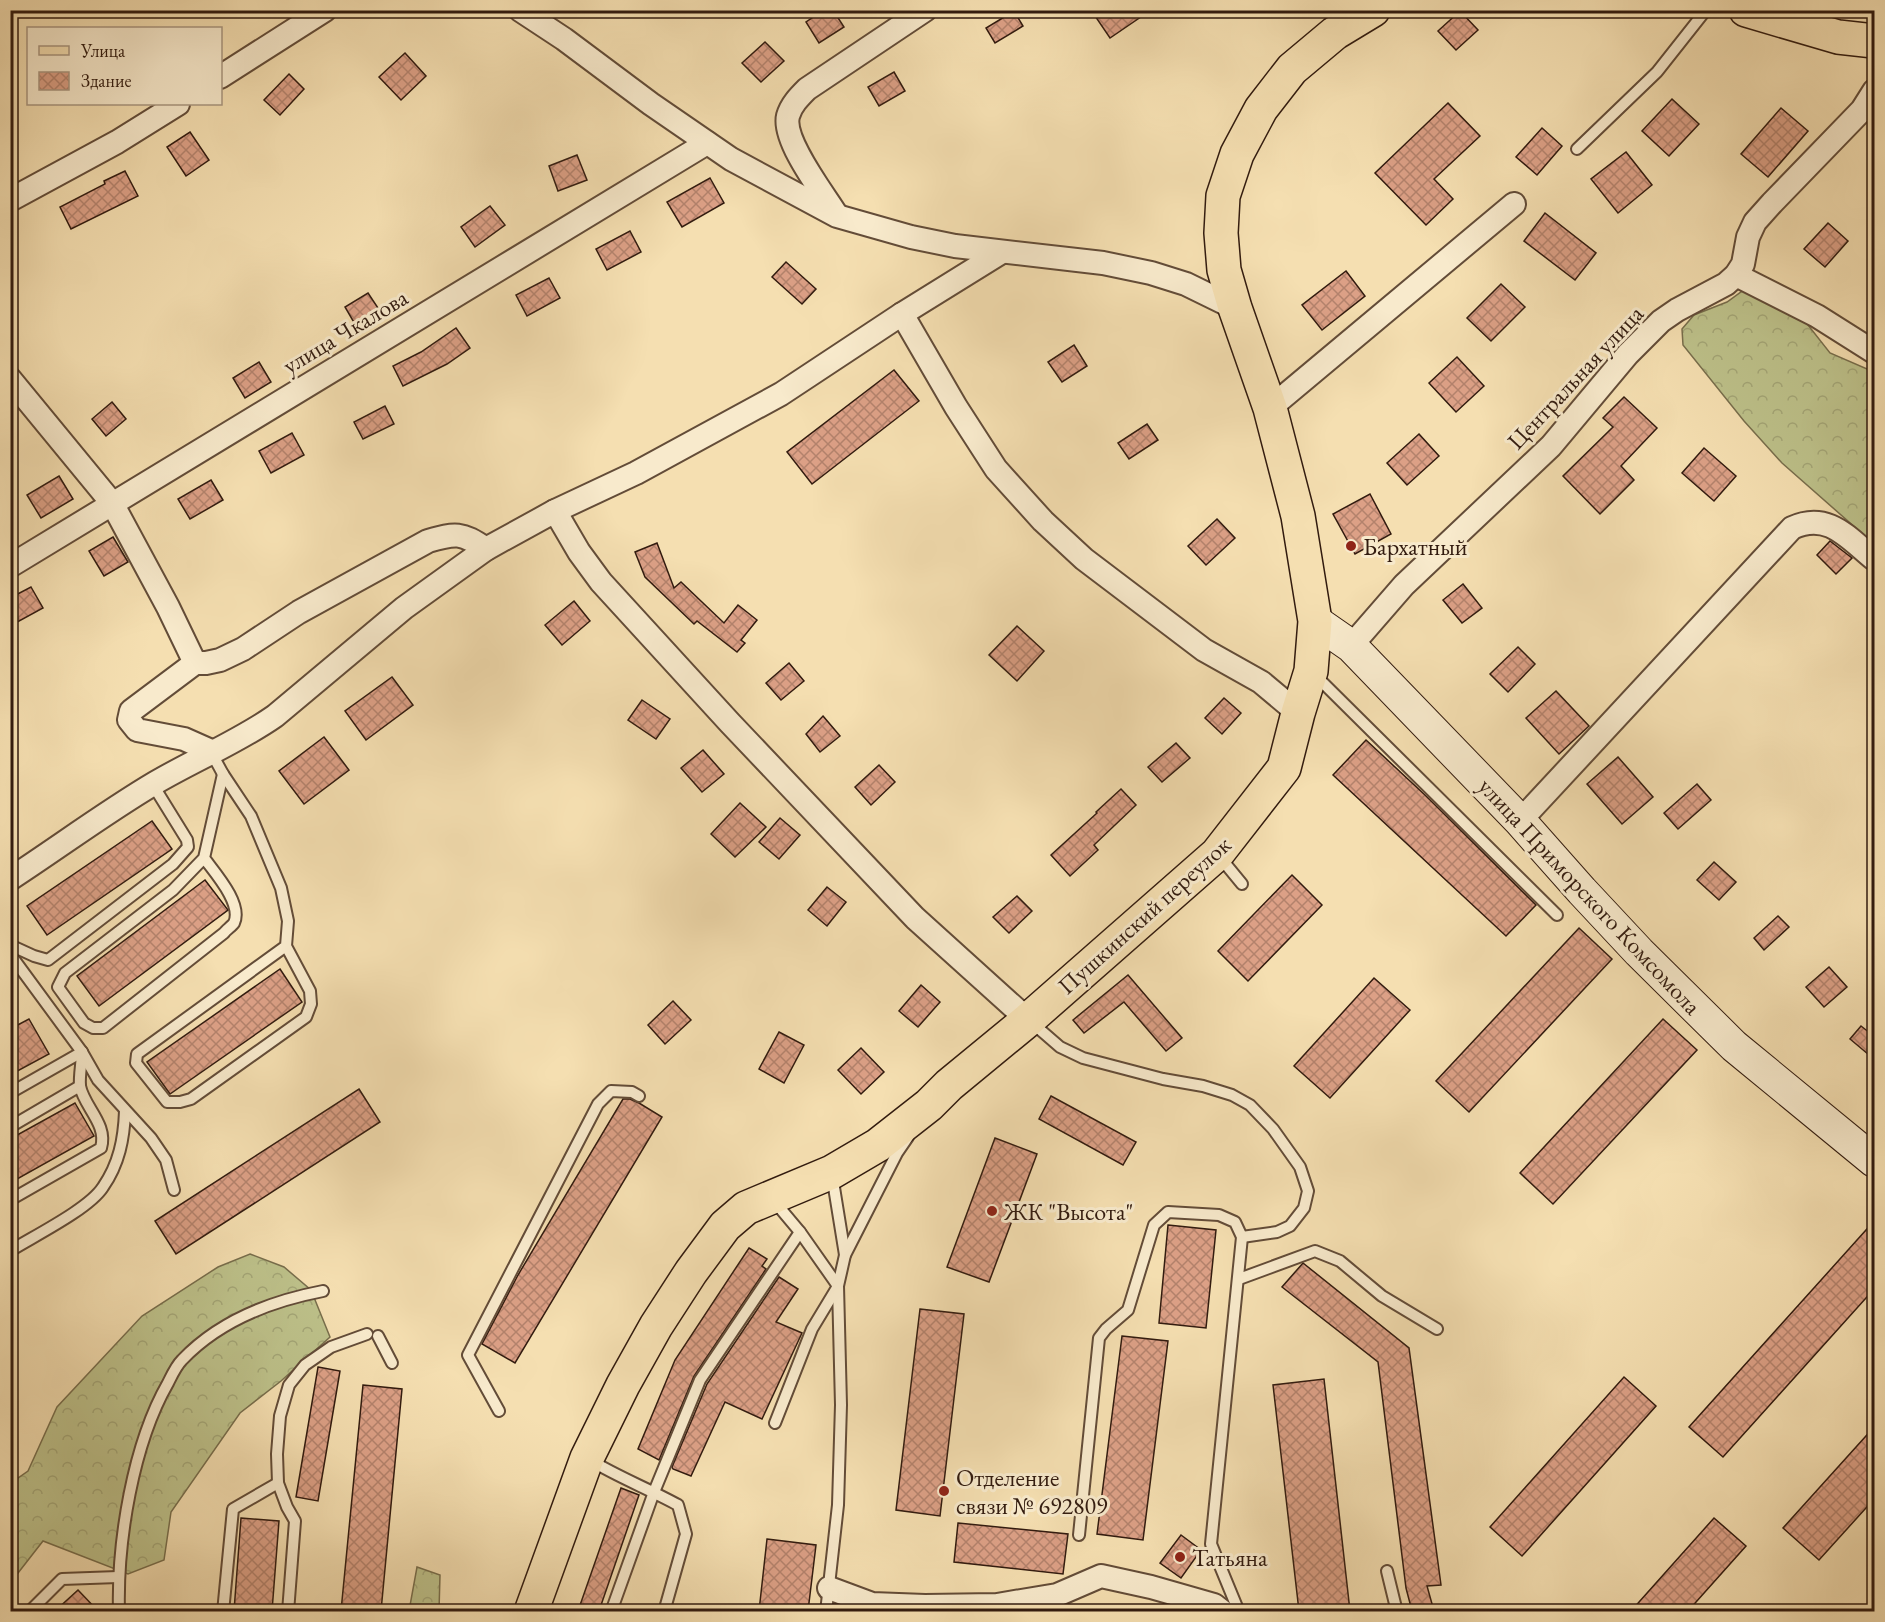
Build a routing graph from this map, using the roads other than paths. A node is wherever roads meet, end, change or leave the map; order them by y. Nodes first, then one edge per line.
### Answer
1 (326, 10) edge
2 (520, 10) edge
3 (925, 10) edge
4 (1373, 10) edge
5 (1706, 10) edge
6 (1763, 13) edge
7 (1875, 41) edge
8 (222, 76) edge
9 (1875, 91) edge
10 (176, 105) edge
11 (707, 143) junction
12 (1577, 148) dead end
13 (10, 200) edge
14 (1514, 204) dead end
15 (837, 216) junction
16 (1002, 252) junction
17 (1736, 274) junction
18 (1235, 308) junction
19 (902, 315) junction
20 (1875, 352) edge
21 (10, 379) edge
22 (1270, 408) junction
23 (112, 503) junction
24 (555, 511) junction
25 (486, 549) junction
26 (1875, 559) edge
27 (10, 566) edge
28 (1315, 621) junction
29 (1350, 646) junction
30 (1312, 662) junction
31 (195, 663) junction
32 (1298, 713) junction
33 (211, 752) junction
34 (223, 774) junction
35 (153, 785) junction
36 (1520, 820) junction
37 (1217, 854) junction
38 (204, 858) junction
39 (10, 879) edge
40 (1242, 884) dead end
41 (1557, 915) dead end
42 (10, 945) edge
43 (286, 946) junction
44 (10, 954) edge
45 (1028, 1020) junction
46 (82, 1052) junction
47 (80, 1086) junction
48 (10, 1093) edge
49 (639, 1096) dead end
50 (929, 1105) junction
51 (125, 1111) junction
52 (10, 1127) edge
53 (1875, 1161) edge
54 (832, 1172) junction
55 (174, 1190) dead end
56 (770, 1196) junction
57 (10, 1200) edge
58 (800, 1232) junction
59 (1242, 1237) junction
60 (10, 1251) edge
61 (845, 1255) junction
62 (1239, 1279) junction
63 (838, 1286) junction
64 (323, 1290) dead end
65 (1437, 1329) dead end
66 (392, 1363) dead end
67 (500, 1411) dead end
68 (775, 1423) dead end
69 (587, 1458) junction
70 (278, 1483) junction
71 (654, 1492) junction
72 (1079, 1535) dead end
73 (1387, 1571) dead end
74 (118, 1577) junction
75 (829, 1588) junction
76 (997, 1608) edge
77 (925, 1609) edge
78 (29, 1611) edge
79 (119, 1611) edge
80 (223, 1611) edge
81 (288, 1611) edge
82 (531, 1611) edge
83 (611, 1611) edge
84 (664, 1611) edge
85 (826, 1611) edge
86 (1223, 1611) edge
87 (1239, 1611) edge
88 (1397, 1611) edge

1 - 8 street
2 - 11 street
3 - 15 street
4 - 18 main road, Пушкинский переулок
5 - 12 lane
6 - 7 main road
9 - 17 street
10 - 13 street
11 - 15 street
11 - 23 street, улица Чкалова
14 - 22 street
15 - 16 street
16 - 18 street
16 - 19 street
17 - 20 street
17 - 29 street, Центральная улица
18 - 22 main road, Пушкинский переулок
19 - 24 street
19 - 32 street
21 - 23 street
22 - 28 main road, Пушкинский переулок
23 - 27 street, улица Чкалова
23 - 31 street
24 - 25 street
24 - 45 street
25 - 31 street
25 - 33 street
26 - 36 street
28 - 29 street, улица Приморского Комсомола
28 - 30 main road, Пушкинский переулок
29 - 36 street, улица Приморского Комсомола
30 - 32 main road, Пушкинский переулок
30 - 41 lane
31 - 33 street
32 - 37 main road, Пушкинский переулок
33 - 34 lane
33 - 35 street
34 - 38 lane
34 - 43 lane
35 - 39 street
35 - 42 lane
36 - 53 street, улица Приморского Комсомола
37 - 40 lane
37 - 45 main road, Пушкинский переулок
38 - 38 lane
43 - 43 lane
44 - 46 lane
45 - 50 main road, Пушкинский переулок
45 - 59 lane
46 - 47 lane
46 - 48 lane
46 - 51 lane
47 - 52 lane
47 - 57 lane
49 - 67 lane
50 - 54 main road, Пушкинский переулок
50 - 61 lane
51 - 55 lane
51 - 60 lane
54 - 56 main road, Пушкинский переулок
54 - 61 lane
56 - 58 lane
56 - 69 main road, Пушкинский переулок
58 - 63 lane
58 - 71 lane
59 - 62 lane
59 - 72 lane
61 - 63 lane
62 - 65 lane
62 - 87 lane
63 - 68 lane
63 - 75 lane
64 - 74 lane
66 - 70 lane
69 - 71 lane
69 - 82 main road, Пушкинский переулок
70 - 80 lane
70 - 81 lane
71 - 83 lane
71 - 84 lane
73 - 88 lane
74 - 78 lane
74 - 79 lane
75 - 77 street
75 - 85 lane
76 - 77 street
76 - 86 street

